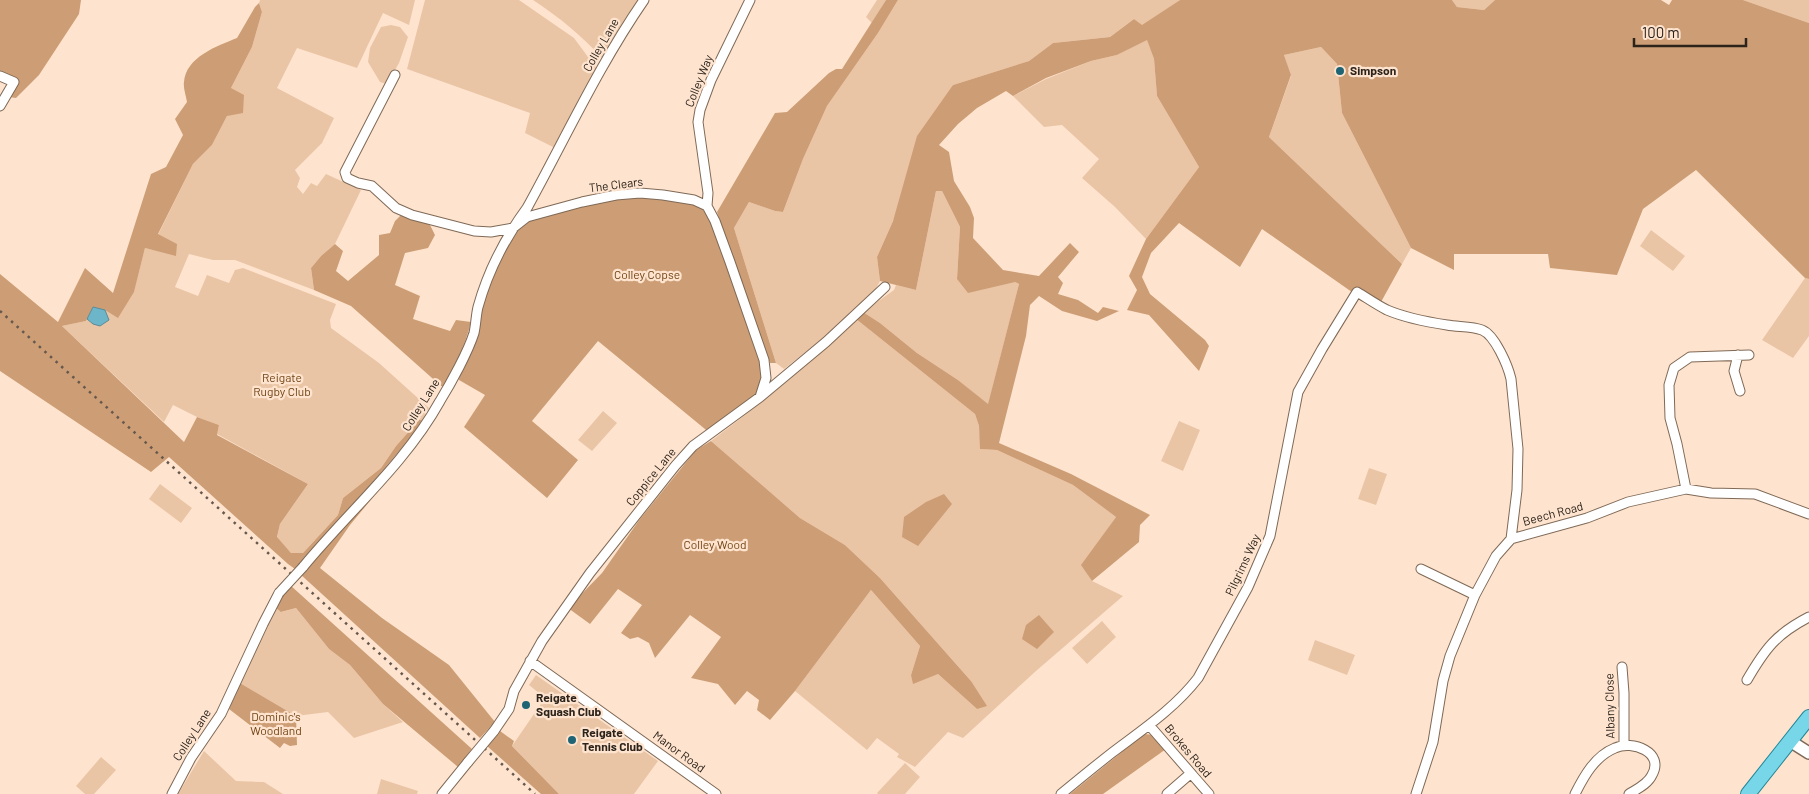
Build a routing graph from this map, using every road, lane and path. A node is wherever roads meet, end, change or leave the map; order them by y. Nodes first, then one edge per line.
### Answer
1 (644, 0) edge
2 (750, 0) edge
3 (395, 75) dead end
4 (0, 76) edge
5 (0, 106) edge
6 (707, 206) junction
7 (513, 228) junction
8 (885, 287) dead end
9 (1738, 355) junction
10 (1749, 355) dead end
11 (1740, 391) dead end
12 (760, 397) junction
13 (1686, 489) junction
14 (1809, 514) edge
15 (1511, 539) junction
16 (1420, 569) dead end
17 (1475, 595) junction
18 (1809, 617) edge
19 (530, 661) junction
20 (1622, 667) dead end
21 (1747, 680) dead end
22 (1809, 717) edge
23 (1149, 724) junction
24 (1790, 741) junction
25 (1624, 745) junction
26 (1809, 753) edge
27 (1190, 774) junction
28 (172, 794) edge
29 (442, 794) edge
30 (716, 794) edge
31 (1061, 794) edge
32 (1167, 794) edge
33 (1208, 794) edge
34 (1416, 794) edge
35 (1575, 794) edge
36 (1629, 794) edge
37 (1748, 794) edge

1 - 7 street, Colley Lane
2 - 6 street, Colley Way
3 - 7 street, The Clears
4 - 5 street
6 - 7 street, The Clears
6 - 12 street
7 - 28 street, Colley Lane, bridge
8 - 12 street, Coppice Lane
9 - 10 street
9 - 11 street
9 - 13 street
12 - 19 street, Coppice Lane
13 - 14 street, Beech Road
13 - 15 street, Beech Road
15 - 17 street, Beech Road
15 - 23 street, Pilgrims Way
16 - 17 street
17 - 34 street, Beech Road
18 - 21 street
19 - 29 street, Coppice Lane, bridge
19 - 30 street, Manor Road
20 - 25 street, Albany Close
22 - 24 main road
23 - 27 street, Brokes Road
23 - 31 street, Pilgrims Way
24 - 26 street
24 - 37 main road
25 - 35 street
25 - 36 street
27 - 32 street
27 - 33 street, Brokes Road

